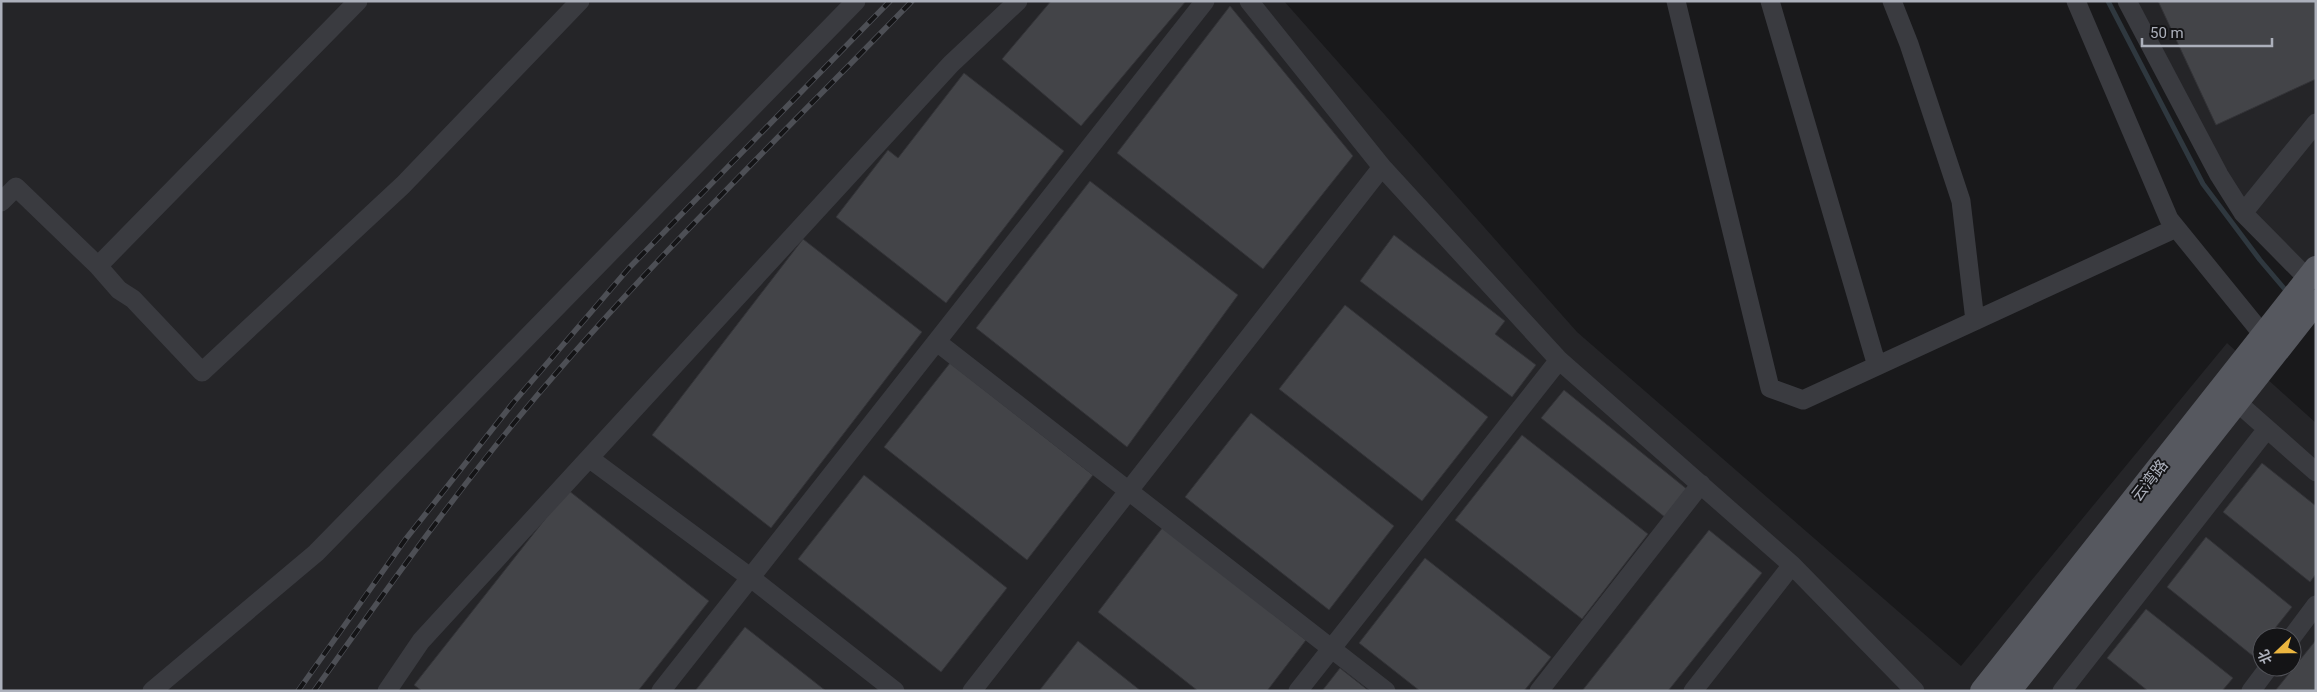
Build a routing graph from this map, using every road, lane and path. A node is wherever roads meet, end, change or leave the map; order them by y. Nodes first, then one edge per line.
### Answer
1 (358, 1) edge
2 (580, 1) edge
3 (856, 1) edge
4 (1018, 1) edge
5 (1205, 1) edge
6 (1249, 1) edge
7 (1676, 1) edge
8 (1770, 1) edge
9 (1892, 1) edge
10 (2076, 1) edge
11 (2127, 1) edge
12 (2316, 122) edge
13 (1382, 167) junction
14 (1, 202) edge
15 (2243, 213) junction
16 (2176, 228) junction
17 (98, 266) junction
18 (2311, 284) edge
19 (1975, 321) junction
20 (2279, 328) junction
21 (936, 342) junction
22 (1559, 360) junction
23 (1877, 366) junction
24 (2238, 402) junction
25 (2267, 429) junction
26 (589, 458) junction
27 (2316, 472) edge
28 (1701, 484) junction
29 (1128, 491) junction
30 (1792, 565) junction
31 (751, 578) junction
32 (2316, 606) edge
33 (2300, 627) edge
34 (1332, 647) junction
35 (2262, 677) edge
36 (152, 691) edge
37 (387, 691) edge
38 (661, 691) edge
39 (896, 691) edge
40 (972, 691) edge
41 (1298, 691) edge
42 (1386, 691) edge
43 (1539, 691) edge
44 (1693, 691) edge
45 (1915, 691) edge
46 (1982, 691) edge
47 (2009, 691) edge
48 (2062, 691) edge
49 (2251, 691) edge

1 - 17 street
2 - 17 street
3 - 36 street
4 - 26 street
5 - 21 street
6 - 13 street
7 - 23 street
8 - 23 street
9 - 19 street
10 - 16 street
11 - 15 street
12 - 15 street
13 - 22 street
13 - 29 street
14 - 17 street
15 - 18 street
16 - 19 street
16 - 20 street
18 - 20 main road, 云湾路
19 - 23 street
20 - 24 main road, 云湾路
20 - 46 main road, 云湾路
21 - 29 street
21 - 31 street
22 - 28 street
22 - 34 street
24 - 25 street
24 - 47 main road, 云湾路
25 - 27 street
25 - 48 street
26 - 31 street
26 - 37 street
28 - 30 street
28 - 43 street
29 - 34 street
29 - 40 street
30 - 44 street
30 - 45 street
31 - 38 street
31 - 39 street
32 - 33 street
34 - 41 street
34 - 42 street
35 - 49 street

